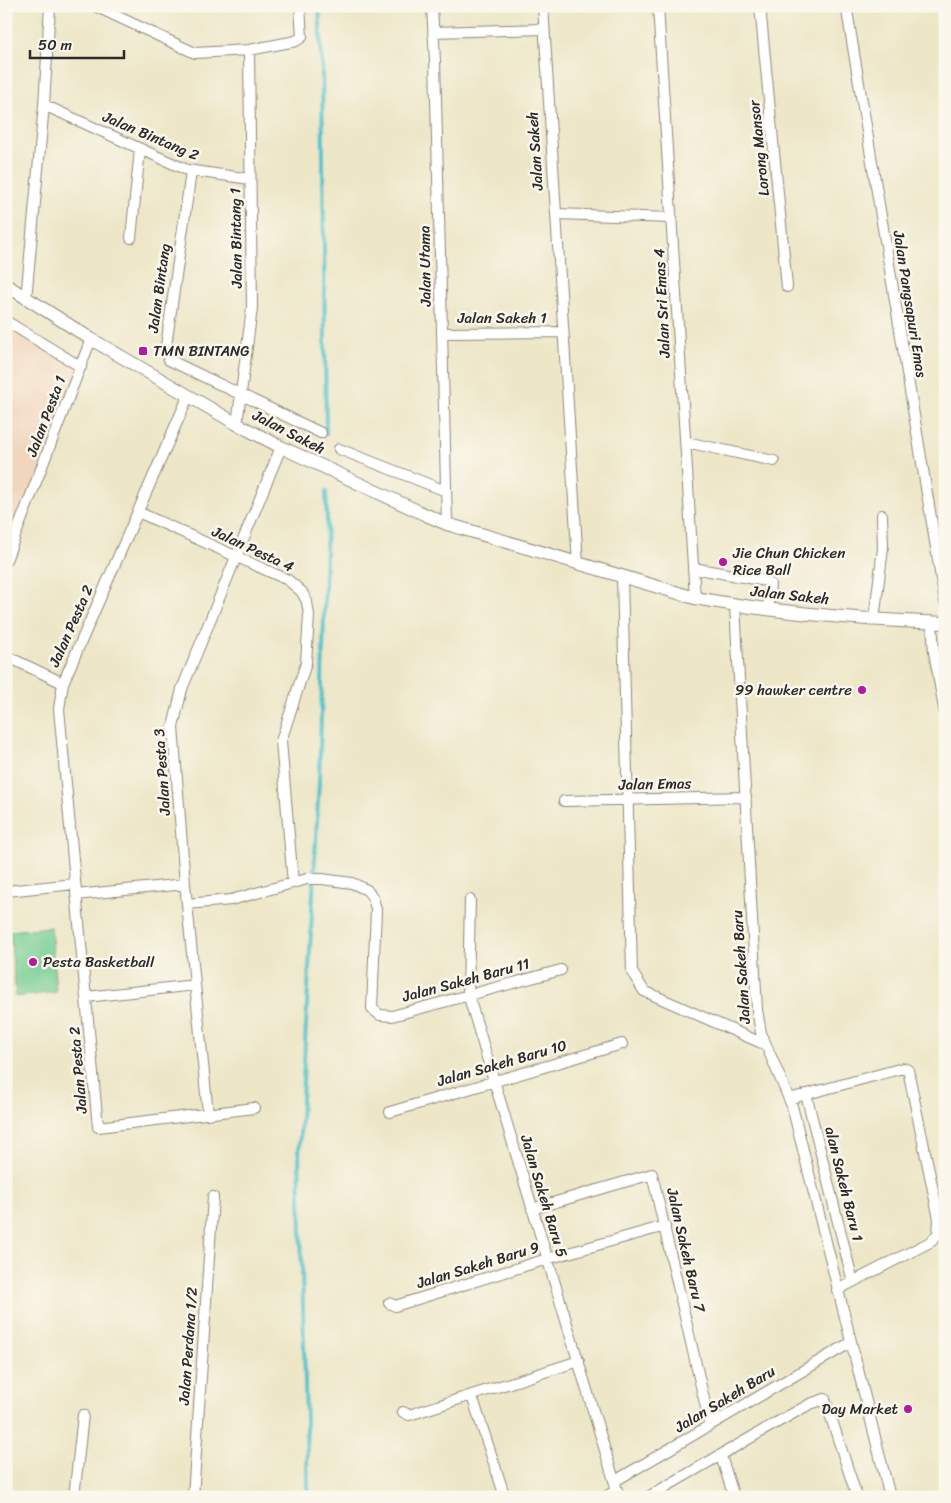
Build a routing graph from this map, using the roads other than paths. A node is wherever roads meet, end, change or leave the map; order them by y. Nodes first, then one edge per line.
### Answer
1 (50, 6) edge
2 (95, 6) edge
3 (300, 6) edge
4 (432, 6) edge
5 (543, 6) edge
6 (658, 6) edge
7 (760, 6) edge
8 (847, 11) dead end
9 (544, 29) junction
10 (433, 32) junction
11 (249, 50) junction
12 (44, 105) junction
13 (140, 150) junction
14 (192, 172) junction
15 (250, 179) junction
16 (556, 214) junction
17 (672, 218) junction
18 (131, 238) dead end
19 (6, 285) edge
20 (787, 287) dead end
21 (26, 299) junction
22 (6, 321) edge
23 (563, 332) junction
24 (442, 333) junction
25 (91, 339) junction
26 (81, 367) junction
27 (241, 395) junction
28 (188, 397) junction
29 (237, 424) junction
30 (321, 433) dead end
31 (686, 442) junction
32 (281, 448) junction
33 (339, 450) dead end
34 (774, 461) dead end
35 (446, 492) junction
36 (138, 512) junction
37 (882, 515) dead end
38 (447, 524) junction
39 (236, 558) junction
40 (6, 560) edge
41 (578, 564) junction
42 (694, 568) junction
43 (622, 577) junction
44 (695, 598) junction
45 (945, 602) edge
46 (735, 605) junction
47 (768, 609) junction
48 (874, 620) junction
49 (939, 623) edge
50 (6, 656) edge
51 (63, 683) junction
52 (945, 714) edge
53 (746, 798) junction
54 (628, 799) junction
55 (564, 801) dead end
56 (293, 883) junction
57 (75, 884) junction
58 (185, 884) junction
59 (6, 891) edge
60 (76, 896) junction
61 (470, 900) dead end
62 (187, 904) junction
63 (561, 970) dead end
64 (195, 985) junction
65 (468, 994) junction
66 (86, 998) junction
67 (622, 1044) dead end
68 (766, 1045) junction
69 (494, 1081) junction
70 (806, 1094) junction
71 (789, 1099) junction
72 (254, 1108) dead end
73 (390, 1112) dead end
74 (208, 1114) junction
75 (214, 1197) dead end
76 (532, 1209) junction
77 (665, 1226) junction
78 (547, 1259) junction
79 (853, 1282) junction
80 (837, 1290) junction
81 (389, 1303) dead end
82 (850, 1343) junction
83 (579, 1361) junction
84 (472, 1396) junction
85 (403, 1412) dead end
86 (83, 1415) dead end
87 (710, 1425) junction
88 (721, 1456) junction
89 (617, 1489) edge
90 (74, 1497) edge
91 (193, 1497) edge
92 (505, 1497) edge
93 (605, 1497) edge
94 (648, 1497) edge
95 (734, 1497) edge
96 (857, 1497) edge
97 (890, 1497) edge

1 - 12 street
2 - 11 street
3 - 11 street
4 - 10 street, Jalan Utama
5 - 9 street, Jalan Sakeh
6 - 17 street, Jalan Sri Emas 4
7 - 20 street, Lorong Mansor
8 - 45 street, Jalan Pangsapuri Emas
9 - 10 street
9 - 16 street, Jalan Sakeh
10 - 24 street, Jalan Utama
11 - 15 street, Jalan Bintang 1
12 - 13 street, Jalan Bintang 2
12 - 21 street
13 - 14 street, Jalan Bintang 2
13 - 18 street
14 - 15 street, Jalan Bintang 2
14 - 27 street, Jalan Bintang
15 - 27 street, Jalan Bintang 1
16 - 17 street
16 - 23 street, Jalan Sakeh
17 - 31 street, Jalan Sri Emas 4
19 - 21 street, Jalan Sakeh
21 - 25 street, Jalan Sakeh
22 - 26 street
23 - 24 street, Jalan Sakeh 1
23 - 41 street, Jalan Sakeh
24 - 35 street, Jalan Utama
25 - 26 street, Jalan Pesta 1
25 - 28 street, Jalan Sakeh
26 - 40 street, Jalan Pesta 1
27 - 29 street, Jalan Bintang 1
27 - 30 street, Jalan Bintang
28 - 29 street, Jalan Sakeh
28 - 36 street, Jalan Pesta 2
29 - 32 street, Jalan Sakeh
31 - 34 street
31 - 42 street, Jalan Sri Emas 4
32 - 38 street, Jalan Sakeh
32 - 39 street, Jalan Pesta 3
33 - 35 street
35 - 38 street, Jalan Utama
36 - 39 street, Jalan Pesta 4
36 - 51 street, Jalan Pesta 2
37 - 48 street
38 - 41 street, Jalan Sakeh
39 - 56 street, Jalan Pesta 4
39 - 58 street, Jalan Pesta 3
41 - 43 street, Jalan Sakeh
42 - 44 street, Jalan Sri Emas 4
42 - 47 street
43 - 44 street, Jalan Sakeh
43 - 54 street
44 - 46 street, Jalan Sakeh
46 - 47 street, Jalan Sakeh
46 - 53 street, Jalan Sakeh Baru
47 - 48 street, Jalan Sakeh
48 - 49 street, Jalan Sakeh
49 - 52 street
50 - 51 street
51 - 57 street, Jalan Pesta 2
53 - 54 street, Jalan Emas
53 - 68 street, Jalan Sakeh Baru
54 - 55 street, Jalan Emas
54 - 68 street
56 - 62 street
56 - 65 street, Jalan Sakeh Baru 11
57 - 59 street
57 - 60 street, Jalan Pesta 2
58 - 60 street
58 - 62 street, Jalan Pesta 3
60 - 66 street, Jalan Pesta 2
61 - 65 street, Jalan Sakeh Baru 5
62 - 64 street, Jalan Pesta 3
63 - 65 street, Jalan Sakeh Baru 11
64 - 66 street
64 - 74 street, Jalan Pesta 3
65 - 69 street, Jalan Sakeh Baru 5
66 - 74 street, Jalan Pesta 2
67 - 69 street, Jalan Sakeh Baru 10
68 - 71 street, Jalan Sakeh Baru
69 - 73 street, Jalan Sakeh Baru 10
69 - 76 street, Jalan Sakeh Baru 5
70 - 71 street
70 - 79 street, alan Sakeh Baru 1
70 - 79 street
71 - 80 street, Jalan Sakeh Baru
72 - 74 street, Jalan Pesta 2
75 - 91 street, Jalan Perdana 1/2
76 - 77 street, Jalan Sakeh Baru 7
76 - 78 street, Jalan Sakeh Baru 5
77 - 78 street, Jalan Sakeh Baru 9
77 - 87 street, Jalan Sakeh Baru 7
78 - 81 street, Jalan Sakeh Baru 9
78 - 83 street, Jalan Sakeh Baru 5
79 - 80 street
80 - 82 street, Jalan Sakeh Baru
82 - 87 street, Jalan Sakeh Baru
82 - 97 street, Jalan Sakeh Baru
83 - 84 street
83 - 89 street, Jalan Sakeh Baru 5
84 - 85 street
84 - 92 street
86 - 90 street
87 - 89 street, Jalan Sakeh Baru
88 - 94 street
88 - 95 street
88 - 96 street
89 - 93 street, Jalan Sakeh Baru

